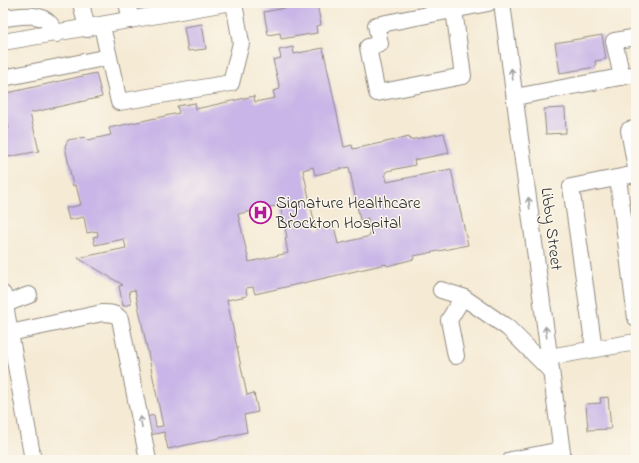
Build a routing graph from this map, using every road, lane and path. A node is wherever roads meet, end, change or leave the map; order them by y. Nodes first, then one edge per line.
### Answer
1 (81, 3) edge
2 (127, 3) edge
3 (226, 3) edge
4 (234, 3) edge
5 (488, 3) edge
6 (502, 3) edge
7 (209, 5) edge
8 (172, 8) edge
9 (454, 10) junction
10 (3, 18) edge
11 (131, 20) junction
12 (102, 26) junction
13 (87, 29) junction
14 (56, 34) junction
15 (636, 37) edge
16 (4, 38) edge
17 (109, 57) junction
18 (629, 76) edge
19 (3, 78) edge
20 (515, 97) junction
21 (636, 129) edge
22 (636, 168) edge
23 (636, 174) edge
24 (618, 178) junction
25 (441, 290) dead end
26 (634, 292) edge
27 (29, 295) dead end
28 (463, 297) junction
29 (4, 299) edge
30 (636, 318) edge
31 (10, 333) junction
32 (636, 342) edge
33 (594, 349) junction
34 (456, 356) dead end
35 (550, 364) junction
36 (562, 455) edge
37 (33, 460) edge
38 (148, 460) edge
39 (511, 460) edge

1 - 13 street
2 - 11 street
3 - 7 street
4 - 17 street
5 - 9 street
20 -> 6 street, Libby Street
7 - 8 street
8 - 11 street
9 - 9 street
10 - 14 street
11 - 12 street
12 - 13 street
12 - 17 street
13 - 14 street
14 - 16 street
15 - 18 street
17 - 19 street
18 - 20 street
35 -> 20 street, Libby Street
21 - 22 street
23 - 24 street
24 - 26 street
24 - 33 street
25 - 28 street
26 - 30 street
27 - 29 street
28 - 34 street
28 - 35 street
29 - 31 street
31 - 37 street
38 -> 31 street
32 - 33 street
33 - 35 street
35 - 36 street, Libby Street
36 - 39 street

